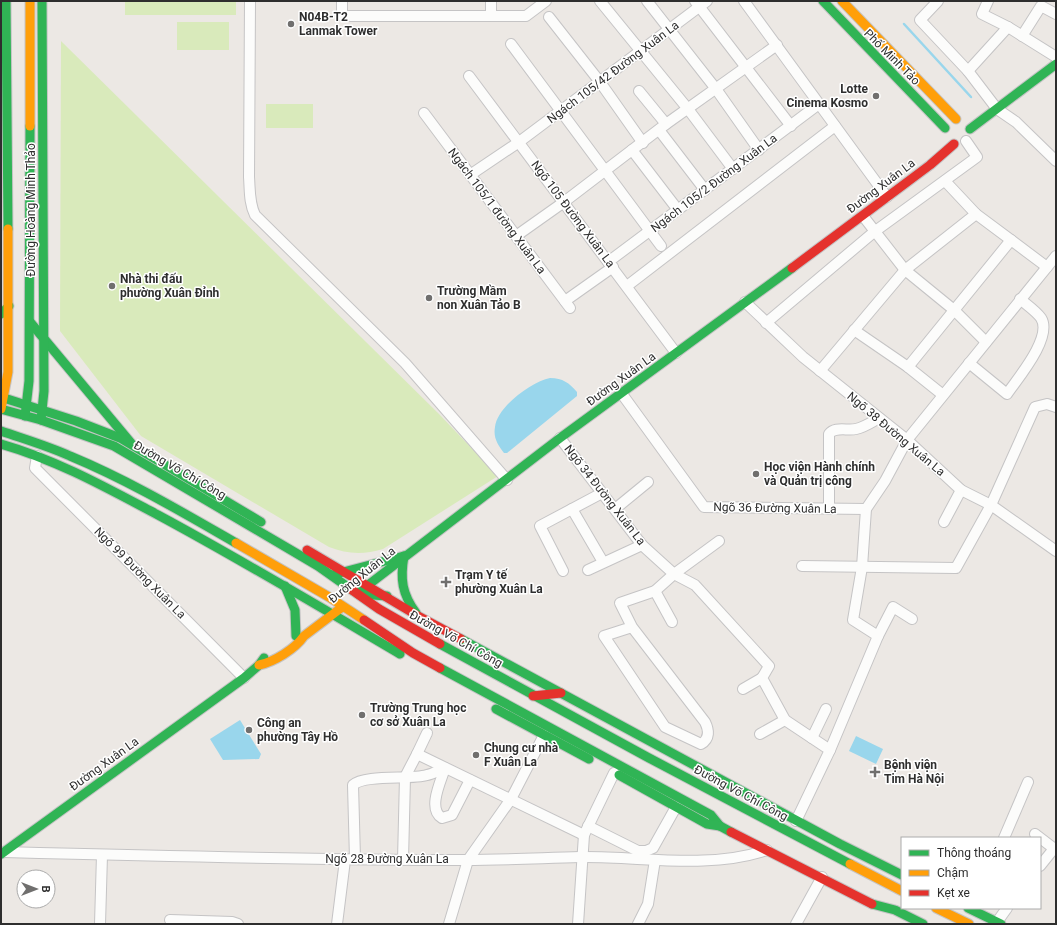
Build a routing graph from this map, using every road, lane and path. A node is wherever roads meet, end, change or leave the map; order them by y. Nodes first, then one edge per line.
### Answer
1 (6, 1) edge
2 (30, 1) edge
3 (42, 1) edge
4 (250, 1) edge
5 (342, 1) edge
6 (491, 1) edge
7 (546, 1) edge
8 (600, 1) edge
9 (647, 1) edge
10 (744, 1) edge
11 (823, 1) edge
12 (842, 1) edge
13 (938, 1) edge
14 (988, 1) edge
15 (700, 3) edge
16 (1056, 14) edge
17 (491, 16) junction
18 (549, 17) dead end
19 (1008, 27) junction
20 (669, 30) junction
21 (1022, 36) junction
22 (30, 41) junction
23 (42, 41) junction
24 (511, 44) dead end
25 (777, 45) junction
26 (640, 51) junction
27 (1056, 57) edge
28 (1056, 64) edge
29 (747, 68) junction
30 (968, 71) junction
31 (469, 76) dead end
32 (600, 82) junction
33 (716, 89) junction
34 (639, 91) dead end
35 (819, 104) junction
36 (688, 109) junction
37 (997, 109) junction
38 (561, 111) junction
39 (424, 113) dead end
40 (956, 120) junction
41 (791, 126) junction
42 (835, 126) junction
43 (662, 127) junction
44 (946, 128) junction
45 (970, 129) junction
46 (519, 142) junction
47 (966, 142) junction
48 (643, 143) junction
49 (954, 144) junction
50 (632, 150) junction
51 (759, 150) junction
52 (1056, 161) edge
53 (733, 169) junction
54 (606, 170) junction
55 (470, 175) junction
56 (945, 181) junction
57 (705, 190) junction
58 (887, 196) junction
59 (564, 202) junction
60 (678, 210) junction
61 (976, 214) junction
62 (862, 216) junction
63 (650, 231) junction
64 (874, 232) junction
65 (516, 236) junction
66 (1011, 240) junction
67 (661, 246) dead end
68 (1056, 256) edge
69 (610, 264) junction
70 (1046, 267) junction
71 (905, 270) junction
72 (627, 286) junction
73 (1020, 300) junction
74 (745, 302) junction
75 (9, 306) junction
76 (954, 310) junction
77 (1, 314) edge
78 (30, 322) junction
79 (766, 323) junction
80 (854, 330) junction
81 (43, 338) junction
82 (986, 342) junction
83 (676, 353) junction
84 (969, 363) junction
85 (908, 367) junction
86 (820, 371) junction
87 (622, 394) junction
88 (943, 395) junction
89 (2, 398) edge
90 (26, 405) junction
91 (1056, 407) edge
92 (1, 409) edge
93 (42, 415) junction
94 (25, 416) junction
95 (880, 418) junction
96 (1, 431) edge
97 (86, 435) junction
98 (120, 438) junction
99 (560, 438) junction
100 (907, 440) junction
101 (1, 444) edge
102 (133, 446) junction
103 (37, 456) junction
104 (507, 480) junction
105 (648, 482) dead end
106 (961, 490) junction
107 (602, 493) junction
108 (991, 505) junction
109 (572, 509) junction
110 (615, 509) junction
111 (829, 509) junction
112 (866, 509) junction
113 (944, 522) dead end
114 (719, 541) dead end
115 (642, 545) junction
116 (300, 546) junction
117 (1056, 551) edge
118 (404, 556) junction
119 (306, 559) junction
120 (603, 562) junction
121 (802, 566) dead end
122 (862, 567) junction
123 (563, 570) dead end
124 (588, 570) dead end
125 (345, 572) junction
126 (674, 574) junction
127 (332, 575) junction
128 (367, 584) junction
129 (286, 586) junction
130 (655, 591) junction
131 (356, 594) junction
132 (387, 596) junction
133 (314, 602) junction
134 (343, 606) junction
135 (334, 614) junction
136 (418, 616) junction
137 (912, 619) dead end
138 (672, 622) dead end
139 (632, 627) junction
140 (374, 628) junction
141 (300, 636) junction
142 (878, 636) junction
143 (378, 641) junction
144 (244, 678) junction
145 (762, 678) junction
146 (743, 689) dead end
147 (562, 693) junction
148 (532, 696) junction
149 (826, 709) dead end
150 (785, 720) junction
151 (427, 733) dead end
152 (760, 734) dead end
153 (544, 735) junction
154 (812, 738) junction
155 (830, 750) junction
156 (417, 754) junction
157 (445, 768) junction
158 (614, 773) junction
159 (405, 777) junction
160 (470, 780) junction
161 (1028, 782) dead end
162 (511, 799) junction
163 (676, 807) junction
164 (796, 821) junction
165 (720, 826) junction
166 (586, 831) junction
167 (1035, 834) dead end
168 (1004, 837) edge
169 (1039, 837) edge
170 (1041, 839) edge
171 (769, 850) junction
172 (2, 853) edge
173 (102, 855) junction
174 (583, 857) junction
175 (350, 859) junction
176 (403, 860) junction
177 (468, 860) junction
178 (654, 860) junction
179 (1041, 865) edge
180 (901, 874) edge
181 (822, 877) junction
182 (901, 890) edge
183 (876, 906) junction
184 (938, 909) edge
185 (971, 909) edge
186 (1006, 909) edge
187 (170, 920) dead end
188 (802, 922) edge
189 (999, 923) edge
190 (100, 924) edge
191 (238, 924) edge
192 (337, 924) edge
193 (449, 924) edge
194 (578, 924) edge
195 (638, 924) edge
196 (902, 924) edge
197 (923, 924) edge
198 (969, 924) edge

1 - 75 main road, Đường Hoàng Minh Thảo
2 - 22 main road, Đường Hoàng Minh Thảo
3 - 23 main road, Đường Hoàng Minh Thảo
4 - 104 street
5 - 17 street
6 - 17 street
7 - 17 street
8 - 26 street
9 - 20 street
10 - 25 street
11 - 44 main road, Phố Minh Tảo
12 - 40 main road, Phố Minh Tảo
13 - 30 street
14 - 19 street
15 - 20 street, Ngách 105/42 Đường Xuân La
15 - 29 street
16 - 21 street
18 - 32 street
19 - 21 street
19 - 30 street
20 - 26 street, Ngách 105/42 Đường Xuân La
20 - 33 street
21 - 27 street
22 - 23 main road
22 - 78 main road, Đường Hoàng Minh Thảo
23 - 81 main road, Đường Hoàng Minh Thảo
24 - 38 street
25 - 29 street
25 - 35 street
26 - 32 street, Ngách 105/42 Đường Xuân La
26 - 36 street
28 - 37 main road
29 - 33 street
29 - 41 street
30 - 37 street
31 - 46 street, Ngõ 105 Đường Xuân La
32 - 38 street, Ngách 105/42 Đường Xuân La
32 - 48 street
33 - 36 street
33 - 51 street
34 - 43 street
35 - 41 street, Ngách 105/2 Đường Xuân La
35 - 42 street
36 - 43 street
36 - 53 street
37 - 45 main road
37 - 52 street
38 - 46 street, Ngách 105/42 Đường Xuân La
38 - 54 street
39 - 55 street, Ngách 105/1 đường Xuân La
40 - 44 main road
40 - 45 main road
41 - 51 street, Ngách 105/2 Đường Xuân La
42 - 58 street
42 - 72 street
43 - 48 street
43 - 57 street
44 - 49 main road
45 - 47 main road
46 - 55 street, Ngách 105/42 Đường Xuân La
46 - 59 street, Ngõ 105 Đường Xuân La
47 - 49 main road
47 - 56 street
48 - 50 street
49 - 58 main road, Đường Xuân La
50 - 54 street
50 - 60 street
51 - 53 street, Ngách 105/2 Đường Xuân La
53 - 57 street, Ngách 105/2 Đường Xuân La
54 - 59 street
54 - 63 street
55 - 65 street, Ngách 105/1 đường Xuân La
56 - 61 street
56 - 64 street
57 - 60 street, Ngách 105/2 Đường Xuân La
58 - 62 main road, Đường Xuân La
59 - 65 street
59 - 69 street, Ngõ 105 Đường Xuân La
60 - 63 street, Ngách 105/2 Đường Xuân La
61 - 66 street
61 - 71 street
62 - 64 street
62 - 74 main road, Đường Xuân La
63 - 67 street
63 - 69 street, Ngách 105/2 Đường Xuân La
64 - 71 street
64 - 79 street
65 - 69 street, Ngách 105/1 đường Xuân La
66 - 70 street
66 - 76 street
68 - 70 street
69 - 72 street, Ngõ 105 Đường Xuân La
70 - 73 street
71 - 76 street
71 - 80 street
72 - 83 street, Ngõ 105 Đường Xuân La
73 - 82 street
73 - 84 street
74 - 79 street, Ngõ 38 Đường Xuân La
74 - 83 main road, Đường Xuân La
75 - 77 main road
75 - 89 main road, Đường Hoàng Minh Thảo
76 - 82 street
76 - 85 street
78 - 81 main road
78 - 90 main road, Đường Hoàng Minh Thảo
79 - 86 street, Ngõ 38 Đường Xuân La
80 - 85 street
80 - 86 street
81 - 93 main road, Đường Hoàng Minh Thảo
81 - 102 main road
82 - 84 street
83 - 87 main road, Đường Xuân La
84 - 88 street
85 - 88 street
86 - 95 street, Ngõ 38 Đường Xuân La
87 - 99 main road, Đường Xuân La
87 - 111 street, Ngõ 36 Đường Xuân La
88 - 100 street
89 - 90 main road, Đường Võ Chí Công
89 - 92 main road, Đường Hoàng Minh Thảo
90 - 93 main road, Đường Võ Chí Công
90 - 94 main road, Đường Hoàng Minh Thảo
91 - 108 street
92 - 94 main road, Đường Võ Chí Công
93 - 94 main road, Đường Võ Chí Công
93 - 97 main road, Đường Võ Chí Công
93 - 98 main road, Đường Võ Chí Công
95 - 100 street, Ngõ 38 Đường Xuân La
95 - 111 street
96 - 134 main road
97 - 98 main road
97 - 119 main road, Đường Võ Chí Công
98 - 102 main road, Đường Võ Chí Công
99 - 104 main road, Đường Xuân La
99 - 107 street, Ngõ 34 Đường Xuân La
100 - 106 street, Ngõ 38 Đường Xuân La
100 - 112 street
101 - 103 main road
102 - 116 main road, Đường Võ Chí Công
103 - 129 main road
103 - 144 street, Ngõ 99 Đường Xuân La
104 - 118 main road, Đường Xuân La
105 - 110 street
106 - 108 street, Ngõ 38 Đường Xuân La
106 - 113 street
107 - 109 street
107 - 110 street, Ngõ 34 Đường Xuân La
108 - 117 street, Ngõ 38 Đường Xuân La
108 - 122 street
109 - 120 street
109 - 123 street
110 - 115 street, Ngõ 34 Đường Xuân La
111 - 112 street, Ngõ 36 Đường Xuân La
112 - 122 street
114 - 126 street
115 - 120 street
115 - 126 street, Ngõ 34 Đường Xuân La
116 - 119 main road
116 - 125 main road, Đường Võ Chí Công
118 - 125 main road
118 - 128 main road, Đường Xuân La
118 - 136 main road
119 - 127 main road, Đường Võ Chí Công
120 - 124 street
121 - 122 street
122 - 142 street
125 - 127 main road
125 - 128 main road, Đường Võ Chí Công
126 - 130 street
126 - 145 street, Ngõ 34 Đường Xuân La
127 - 131 main road, Đường Võ Chí Công
128 - 131 main road, Đường Xuân La
128 - 132 main road, Đường Võ Chí Công
129 - 133 main road
129 - 141 main road
130 - 138 street
130 - 139 street
131 - 132 main road
131 - 134 main road, Đường Xuân La
131 - 148 main road, Đường Võ Chí Công
132 - 136 main road, Đường Võ Chí Công
133 - 134 main road
133 - 135 main road
134 - 135 main road, Đường Xuân La
134 - 140 main road
135 - 141 main road, Đường Xuân La
135 - 143 main road
136 - 147 main road, Đường Võ Chí Công
137 - 142 street
139 - 139 street
140 - 143 main road
140 - 165 main road
141 - 144 main road, Đường Xuân La
142 - 155 street
143 - 153 main road
144 - 172 main road, Đường Xuân La
145 - 146 street
145 - 150 street
147 - 148 main road
147 - 164 main road, Đường Võ Chí Công
148 - 182 main road, Đường Võ Chí Công
149 - 154 street
150 - 152 street
150 - 154 street
151 - 156 street
153 - 158 main road
153 - 162 street
154 - 155 street
155 - 164 street
156 - 157 street
156 - 159 street
157 - 159 street
157 - 160 street
157 - 160 street
158 - 163 main road
158 - 166 street
159 - 175 street
159 - 176 street
160 - 162 street
161 - 168 street
162 - 166 street
162 - 177 street
163 - 165 main road
163 - 166 street
164 - 180 main road, Đường Võ Chí Công
165 - 171 main road
166 - 174 street
167 - 169 street
170 - 179 street
171 - 178 street, Ngõ 28 Đường Xuân La
171 - 181 main road
172 - 173 street, Ngõ 28 Đường Xuân La
173 - 175 street, Ngõ 28 Đường Xuân La
173 - 190 street
174 - 177 street, Ngõ 28 Đường Xuân La
174 - 178 street, Ngõ 28 Đường Xuân La
174 - 194 street
175 - 176 street, Ngõ 28 Đường Xuân La
175 - 192 street
176 - 177 street, Ngõ 28 Đường Xuân La
177 - 193 street
178 - 195 street
181 - 183 main road
181 - 188 street
183 - 196 main road
183 - 197 main road
184 - 198 main road
185 - 189 main road
186 - 189 street
187 - 191 street

